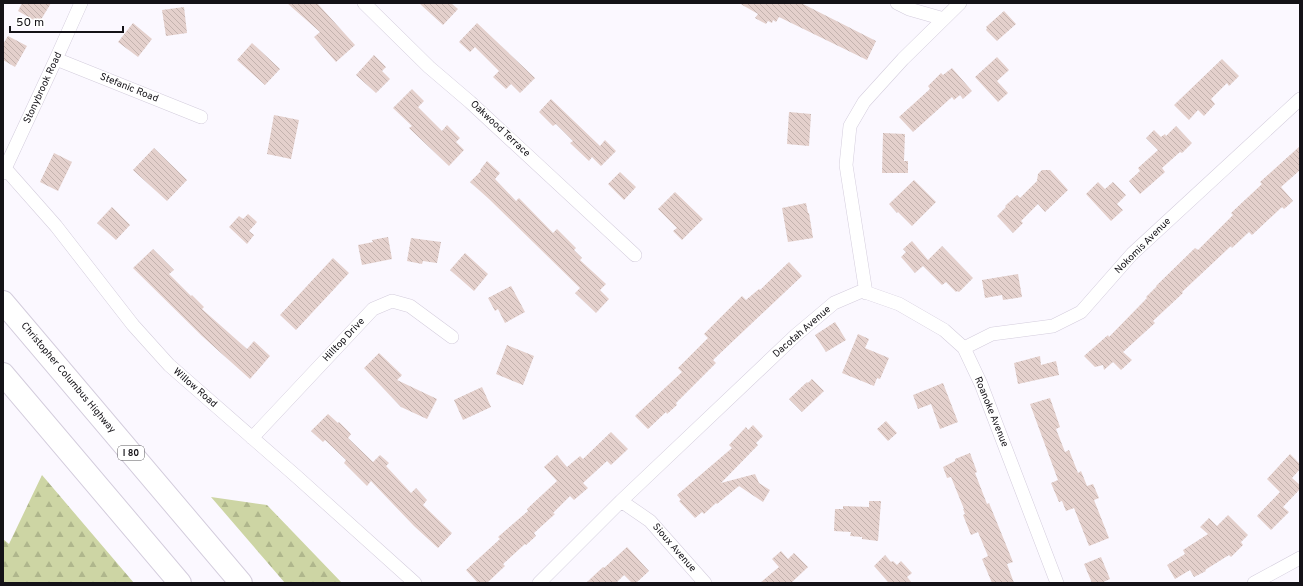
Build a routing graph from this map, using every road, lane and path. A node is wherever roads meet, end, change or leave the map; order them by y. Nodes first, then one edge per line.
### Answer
1 (81, 3) edge
2 (364, 3) edge
3 (897, 3) edge
4 (960, 3) edge
5 (944, 19) junction
6 (56, 59) junction
7 (1300, 99) edge
8 (201, 117) dead end
9 (4, 169) edge
10 (635, 255) dead end
11 (866, 292) junction
12 (3, 302) edge
13 (452, 337) dead end
14 (964, 348) junction
15 (3, 374) edge
16 (252, 438) junction
17 (621, 501) junction
18 (1300, 558) edge
19 (180, 583) edge
20 (241, 583) edge
21 (415, 583) edge
22 (539, 583) edge
23 (705, 583) edge
24 (1057, 583) edge
25 (1254, 583) edge

1 - 6 street, Stonybrook Road
2 - 10 street, Oakwood Terrace
3 - 5 street
4 - 5 street
5 - 11 street
6 - 8 street, Stefanic Road
6 - 9 street, Stonybrook Road
7 - 14 street, Nokomis Avenue
9 - 16 street, Willow Road
11 - 14 street, Roanoke Avenue
11 - 17 street, Dacotah Avenue
12 - 20 highway, Christopher Columbus Highway / I 80
13 - 16 street, Hilltop Drive
14 - 24 street, Roanoke Avenue
15 - 19 highway
16 - 21 street, Willow Road
17 - 22 street, Dacotah Avenue
17 - 23 street, Sioux Avenue
18 - 25 street

